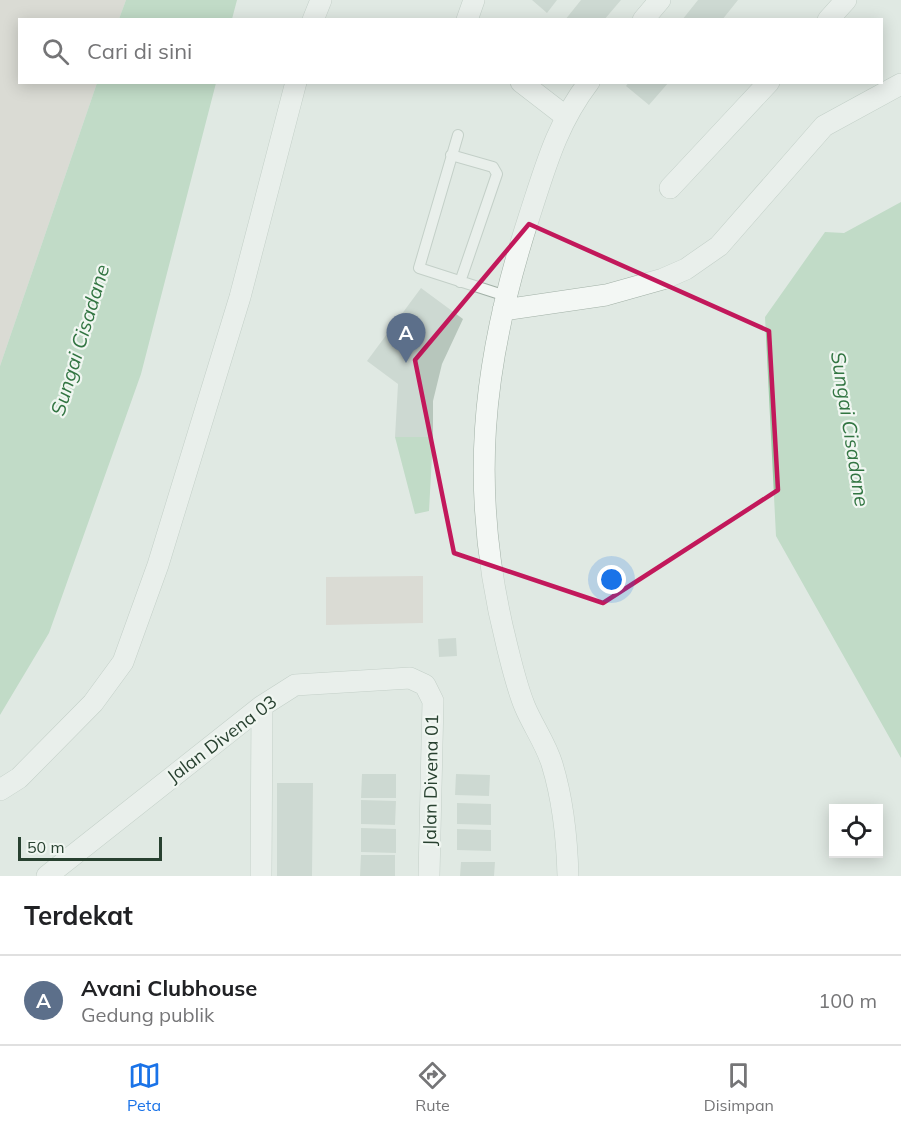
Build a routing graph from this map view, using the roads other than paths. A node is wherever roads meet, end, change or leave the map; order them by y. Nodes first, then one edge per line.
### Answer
1 (321, 0) edge
2 (474, 0) edge
3 (660, 0) edge
4 (846, 0) edge
5 (314, 18) edge
6 (468, 18) edge
7 (645, 18) edge
8 (830, 18) edge
9 (295, 84) edge
10 (524, 84) edge
11 (588, 84) edge
12 (767, 84) edge
13 (901, 84) edge
14 (565, 116) junction
15 (458, 135) dead end
16 (451, 155) junction
17 (670, 188) dead end
18 (460, 282) junction
19 (505, 303) junction
20 (425, 685) joint
21 (262, 706) junction
22 (0, 790) edge
23 (47, 876) edge
24 (261, 876) edge
25 (429, 876) edge
26 (568, 876) edge

1 - 5 street
2 - 6 street
3 - 7 street
4 - 8 street
9 - 22 street
10 - 14 street
11 - 14 street
12 - 17 street
13 - 19 street
14 - 19 street
15 - 16 lane
16 - 18 lane
16 - 18 lane
18 - 19 lane
19 - 26 street
20 - 21 street, Jalan Divena 03
20 - 25 street, Jalan Divena 01
21 - 23 street, Jalan Divena 03
21 - 24 street

